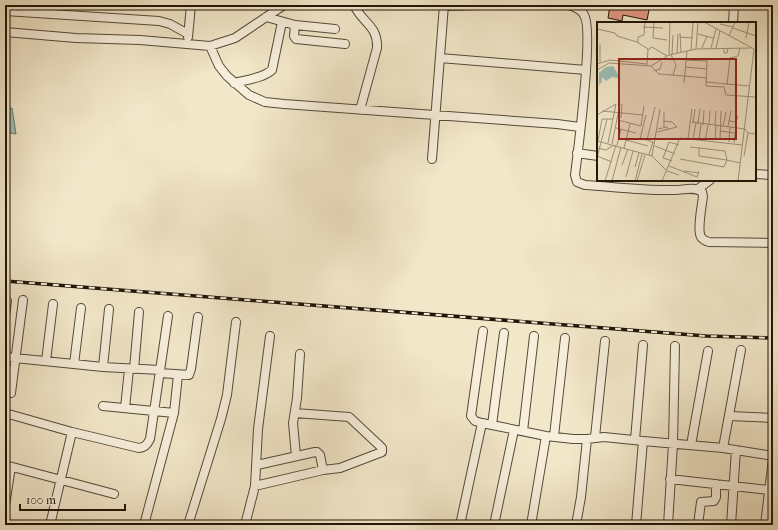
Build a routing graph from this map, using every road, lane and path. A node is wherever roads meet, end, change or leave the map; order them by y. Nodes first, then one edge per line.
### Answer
1 (191, 5) edge
2 (284, 5) edge
3 (354, 5) edge
4 (482, 5) edge
5 (569, 5) edge
6 (734, 5) edge
7 (444, 6) edge
8 (5, 11) edge
9 (266, 17) junction
10 (282, 22) junction
11 (733, 22) edge
12 (295, 25) junction
13 (335, 30) dead end
14 (5, 32) edge
15 (188, 34) junction
16 (187, 44) junction
17 (345, 44) dead end
18 (210, 46) junction
19 (440, 58) junction
20 (586, 70) junction
21 (234, 82) junction
22 (360, 110) junction
23 (436, 116) junction
24 (580, 127) junction
25 (577, 153) junction
26 (597, 156) edge
27 (432, 159) dead end
28 (756, 174) edge
29 (773, 175) edge
30 (709, 181) edge
31 (698, 189) junction
32 (773, 243) edge
33 (23, 300) dead end
34 (7, 301) dead end
35 (53, 304) dead end
36 (81, 308) dead end
37 (109, 309) dead end
38 (139, 312) dead end
39 (5, 316) edge
40 (168, 316) dead end
41 (198, 317) dead end
42 (236, 322) dead end
43 (483, 331) dead end
44 (504, 333) dead end
45 (270, 336) dead end
46 (534, 336) dead end
47 (565, 338) dead end
48 (605, 341) dead end
49 (644, 345) dead end
50 (676, 346) dead end
51 (741, 350) dead end
52 (708, 351) dead end
53 (300, 354) dead end
54 (5, 357) edge
55 (16, 358) junction
56 (46, 361) junction
57 (74, 364) junction
58 (103, 367) junction
59 (132, 369) junction
60 (160, 372) junction
61 (178, 375) junction
62 (11, 393) dead end
63 (103, 406) dead end
64 (125, 408) junction
65 (154, 410) junction
66 (5, 413) edge
67 (174, 413) junction
68 (295, 413) junction
69 (729, 416) junction
70 (773, 418) edge
71 (482, 423) junction
72 (492, 425) junction
73 (514, 430) junction
74 (523, 431) junction
75 (72, 432) junction
76 (550, 436) junction
77 (591, 438) junction
78 (635, 440) junction
79 (644, 442) junction
80 (673, 444) junction
81 (691, 445) junction
82 (723, 448) junction
83 (736, 450) junction
84 (296, 456) junction
85 (773, 456) edge
86 (773, 459) edge
87 (257, 465) junction
88 (8, 466) edge
89 (323, 470) junction
90 (61, 480) junction
91 (670, 480) junction
92 (716, 484) junction
93 (255, 486) junction
94 (734, 486) junction
95 (769, 490) junction
96 (114, 494) dead end
97 (5, 505) edge
98 (50, 525) edge
99 (144, 525) edge
100 (188, 525) edge
101 (246, 525) edge
102 (460, 525) edge
103 (494, 525) edge
104 (531, 525) edge
105 (576, 525) edge
106 (636, 525) edge
107 (668, 525) edge
108 (698, 525) edge
109 (731, 525) edge
110 (765, 525) edge

1 - 15 street
2 - 9 street
3 - 22 street
4 - 7 street
5 - 20 street
6 - 11 street
7 - 19 street
8 - 15 street
9 - 10 street
9 - 18 street
10 - 12 street
10 - 21 street
12 - 13 street
12 - 17 street
14 - 16 street
15 - 16 street
16 - 18 street
18 - 21 street
19 - 20 street
19 - 23 street
20 - 24 street
21 - 22 street
22 - 23 street
23 - 24 street
23 - 27 street
24 - 25 street
25 - 26 street
25 - 31 street
28 - 29 street
30 - 31 street
31 - 32 street
33 - 55 street
34 - 39 street
35 - 56 street
36 - 57 street
37 - 58 street
38 - 59 street
40 - 60 street
41 - 61 street
42 - 100 street
43 - 71 street
44 - 72 street
45 - 87 street
46 - 74 street
47 - 76 street
48 - 77 street
49 - 78 street
50 - 80 street
51 - 69 street
52 - 81 street
53 - 68 street
54 - 55 street
55 - 56 street
55 - 62 street
56 - 57 street
57 - 58 street
58 - 59 street
59 - 60 street
59 - 64 street
60 - 61 street
60 - 65 street
61 - 67 street
63 - 64 street
64 - 65 street
65 - 67 street
65 - 75 street
66 - 75 street
67 - 99 street
68 - 84 street
68 - 89 street
69 - 70 street
69 - 82 street
71 - 72 street
71 - 102 street
72 - 73 street
73 - 74 street
73 - 103 street
74 - 76 street
75 - 90 street
76 - 77 street
76 - 104 street
77 - 78 street
77 - 105 street
78 - 79 street
79 - 80 street
79 - 106 street
80 - 81 street
80 - 91 street
81 - 82 street
82 - 83 street
83 - 85 street
83 - 94 street
84 - 87 street
84 - 89 street
86 - 95 street
87 - 93 street
88 - 90 street
88 - 97 street
89 - 93 street
90 - 96 street
90 - 98 street
91 - 92 street
91 - 107 street
92 - 94 street
92 - 108 street
93 - 101 street
94 - 95 street
94 - 109 street
95 - 110 street

